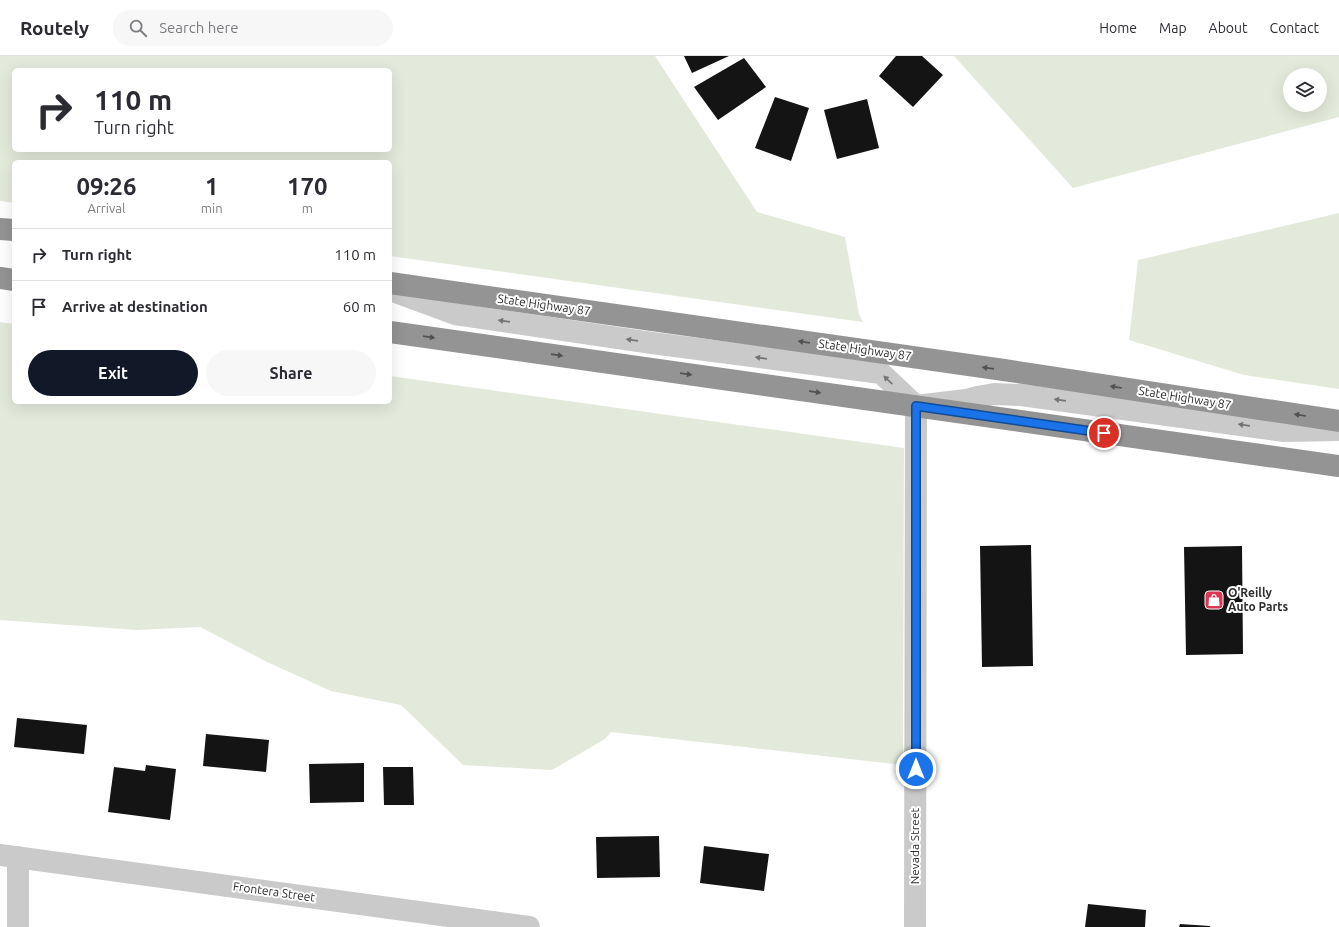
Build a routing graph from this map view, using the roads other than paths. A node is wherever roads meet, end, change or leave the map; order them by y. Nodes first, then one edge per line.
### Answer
1 (0, 228) edge
2 (12, 230) edge
3 (0, 278) edge
4 (12, 280) edge
5 (392, 283) edge
6 (392, 291) edge
7 (392, 332) edge
8 (916, 406) junction
9 (1339, 421) edge
10 (1339, 430) edge
11 (1339, 466) edge
12 (9, 856) edge
13 (470, 923) edge
14 (18, 927) edge
15 (530, 927) edge
16 (915, 927) edge

1 - 2 highway
3 - 4 highway
9 -> 5 highway, State Highway 87
8 -> 6 street
7 -> 8 highway
10 -> 8 street
8 - 11 highway
8 - 16 street, Nevada Street
12 - 13 street, Frontera Street
12 - 14 street
13 - 15 street, Frontera Street

